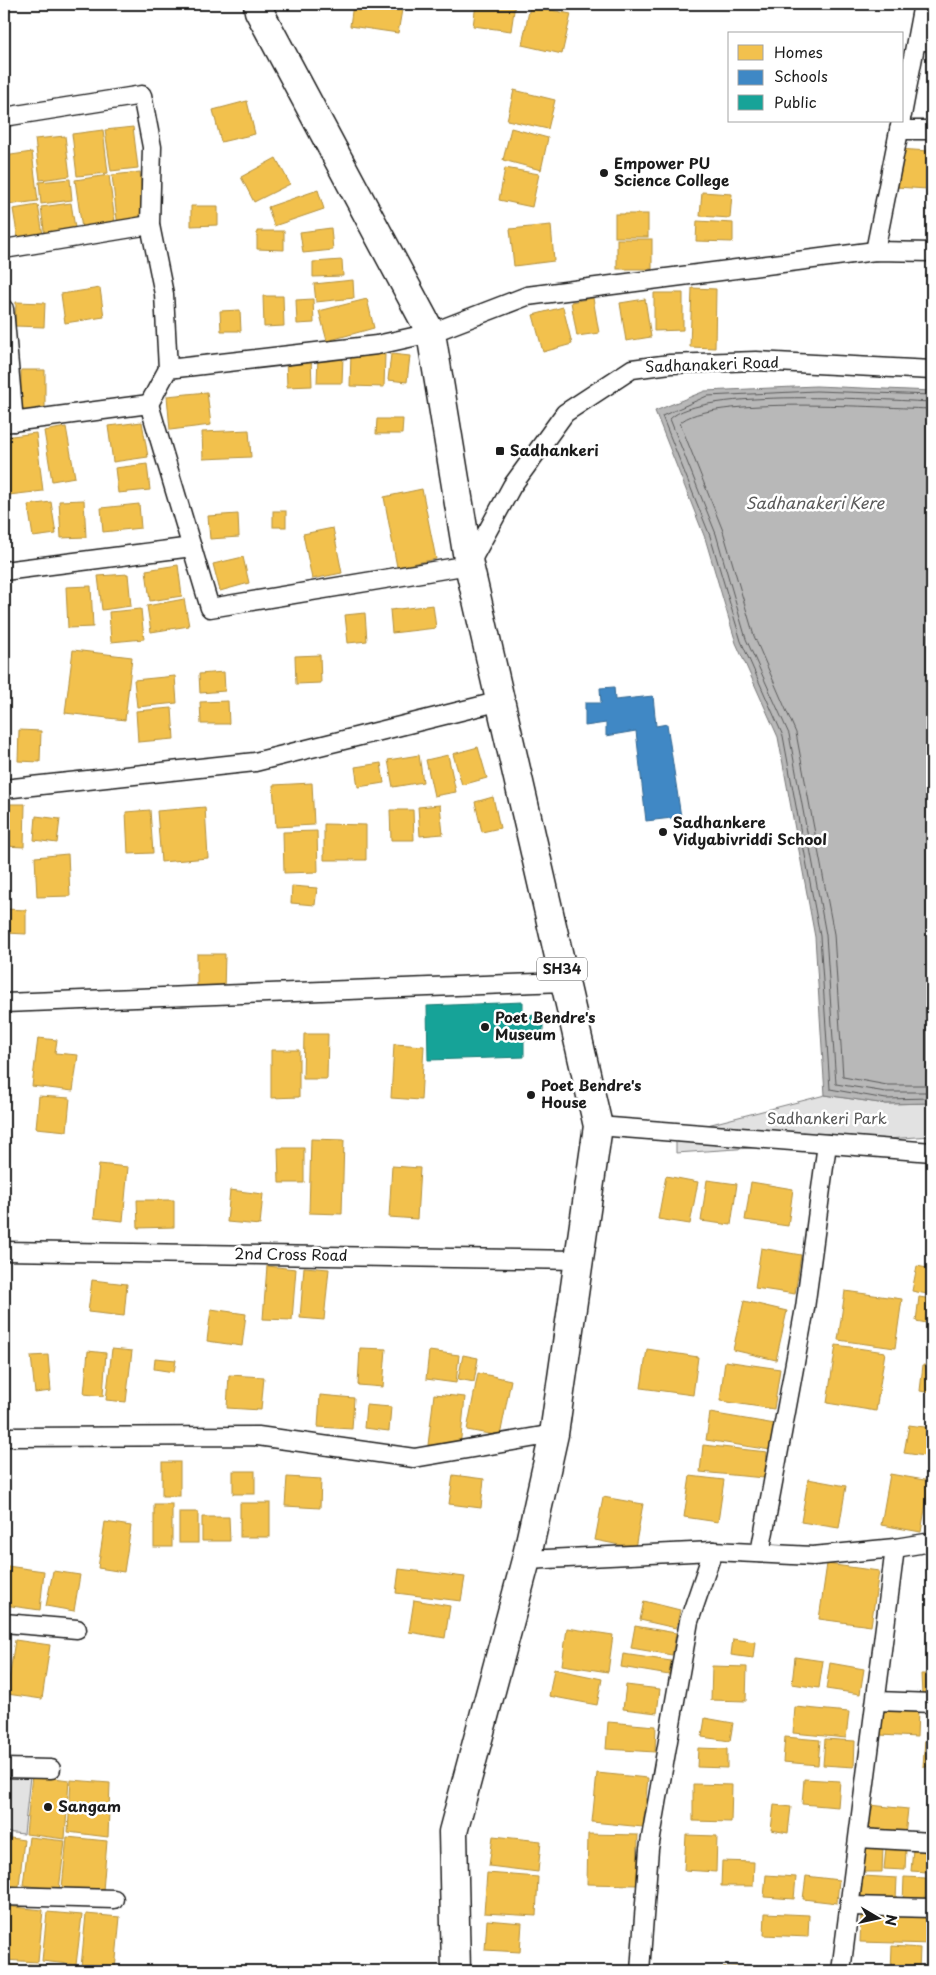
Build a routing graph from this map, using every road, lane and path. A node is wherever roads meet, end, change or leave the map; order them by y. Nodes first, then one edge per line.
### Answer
1 (258, 4) edge
2 (923, 4) edge
3 (924, 41) edge
4 (904, 111) edge
5 (4, 117) edge
6 (901, 122) edge
7 (932, 130) edge
8 (150, 225) junction
9 (4, 249) edge
10 (875, 251) junction
11 (932, 252) edge
12 (4, 309) edge
13 (431, 333) junction
14 (168, 369) junction
15 (932, 370) edge
16 (149, 404) junction
17 (9, 423) edge
18 (192, 547) junction
19 (469, 565) junction
20 (4, 571) edge
21 (501, 701) junction
22 (4, 789) edge
23 (565, 982) junction
24 (4, 1003) edge
25 (598, 1126) junction
26 (827, 1144) junction
27 (932, 1152) edge
28 (4, 1251) edge
29 (579, 1260) junction
30 (554, 1434) junction
31 (4, 1437) edge
32 (932, 1542) edge
33 (895, 1548) junction
34 (713, 1551) junction
35 (760, 1553) junction
36 (526, 1560) junction
37 (4, 1623) edge
38 (77, 1629) dead end
39 (877, 1702) junction
40 (932, 1703) edge
41 (4, 1768) edge
42 (51, 1769) dead end
43 (859, 1838) junction
44 (932, 1842) edge
45 (4, 1896) edge
46 (114, 1899) dead end
47 (850, 1906) junction
48 (932, 1908) edge
49 (456, 1971) edge
50 (640, 1971) edge
51 (841, 1971) edge

1 - 13 main road, SH34
2 - 3 street
3 - 4 street
5 - 8 street
6 - 7 street
6 - 10 street
8 - 9 street
8 - 14 street
10 - 11 street
10 - 13 street
12 - 17 street
13 - 14 street
13 - 19 main road, SH34
14 - 16 street
15 - 19 street, Sadhanakeri Road
16 - 17 street
16 - 18 street
18 - 19 street
18 - 20 street
19 - 21 main road, SH34
21 - 22 street
21 - 23 main road, SH34
23 - 24 street
23 - 25 main road, SH34
25 - 26 street
25 - 29 main road, SH34
26 - 27 street
26 - 35 street
28 - 29 street, 2nd Cross Road
29 - 30 main road, SH34
30 - 31 street
30 - 36 main road, SH34
32 - 33 street
33 - 35 street
33 - 39 street
34 - 35 street
34 - 36 street
34 - 50 street
36 - 49 main road, SH34
37 - 38 street
39 - 40 street
39 - 43 street
41 - 42 street
43 - 44 street
43 - 47 street
45 - 46 street
47 - 48 street
47 - 51 street

